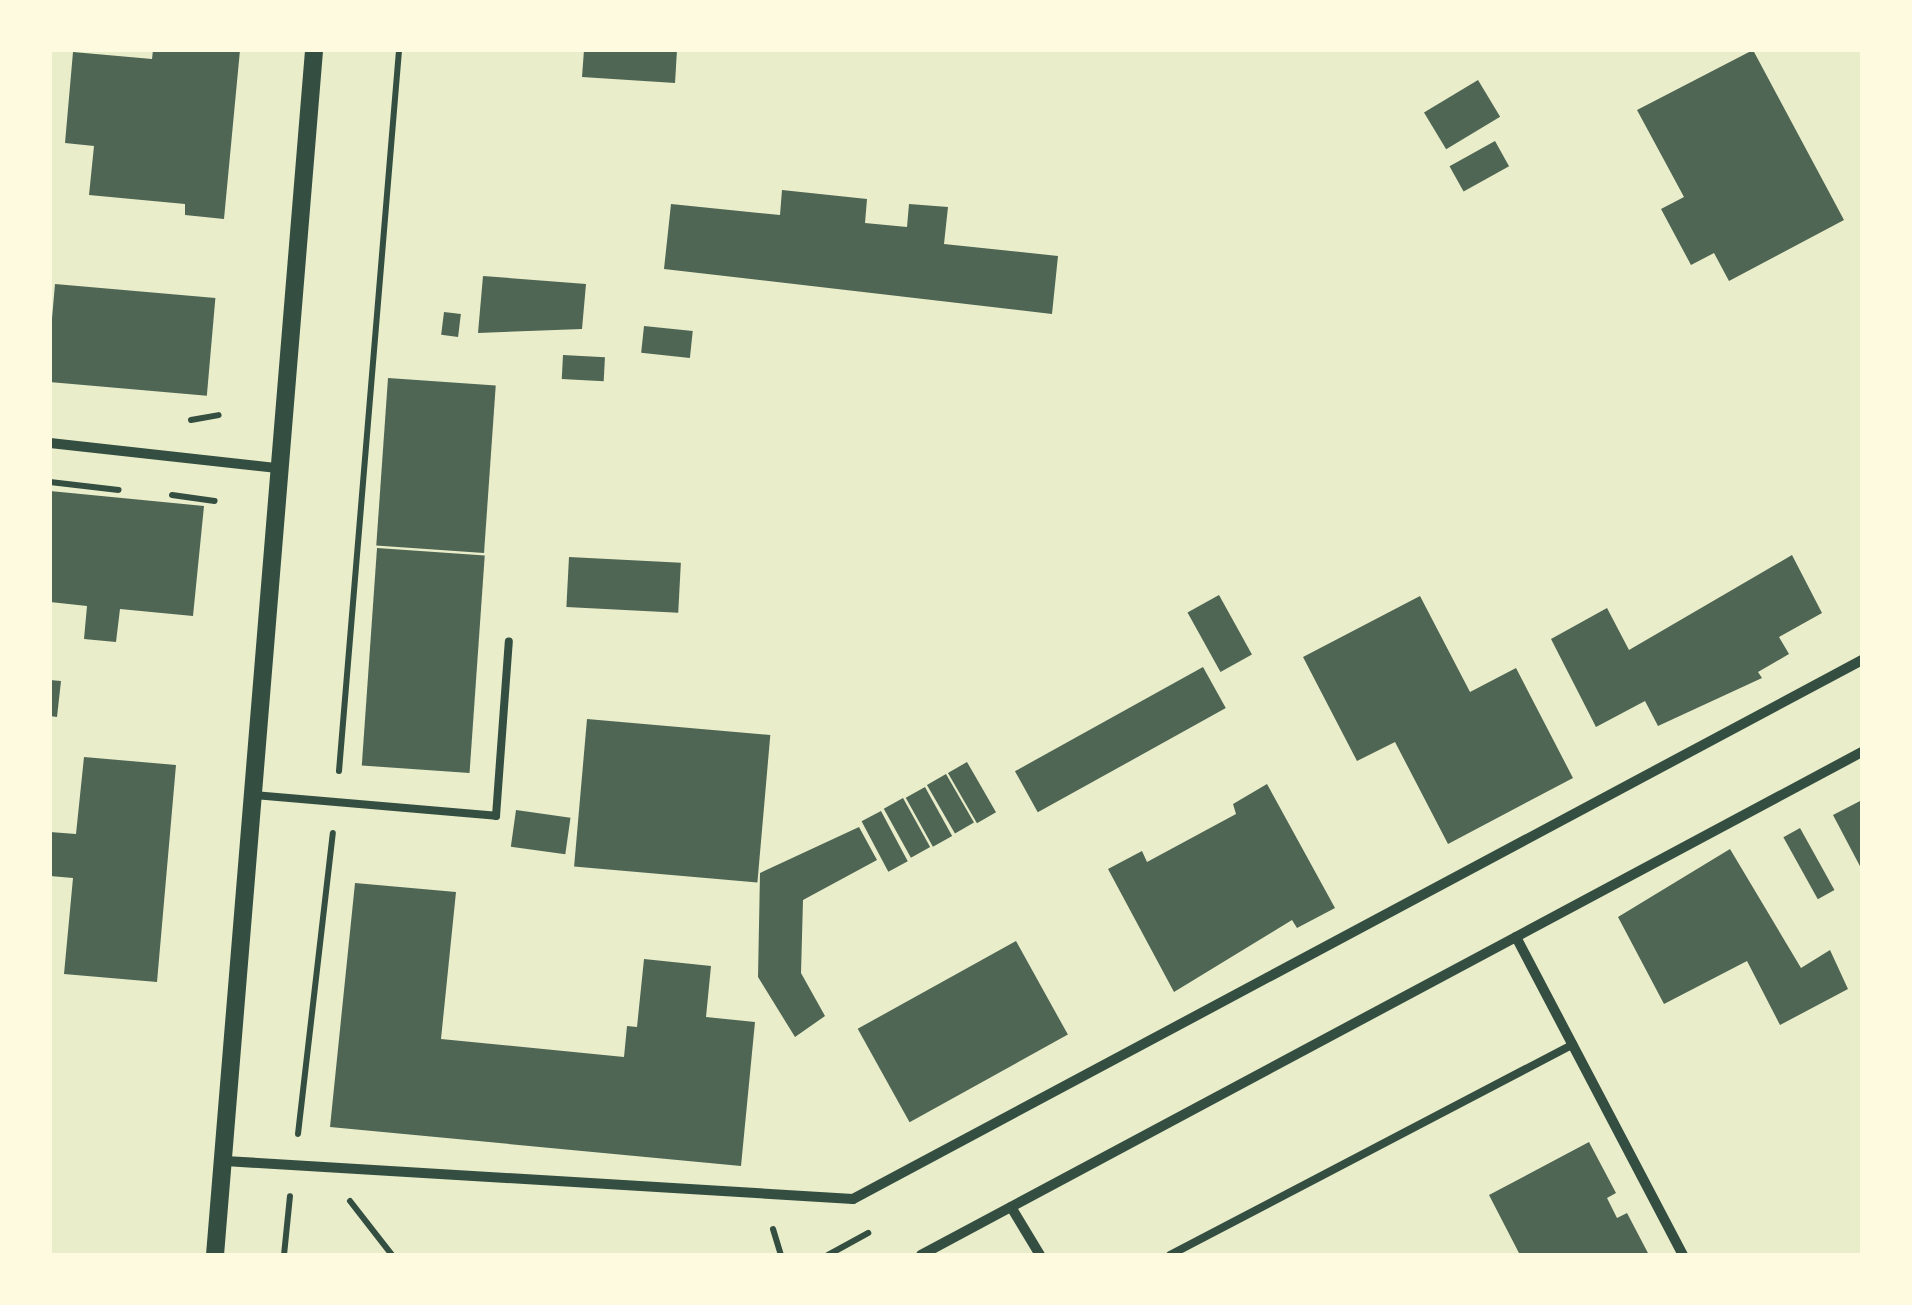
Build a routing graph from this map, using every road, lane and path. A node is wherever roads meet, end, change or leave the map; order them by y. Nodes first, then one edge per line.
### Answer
1 (314, 50) edge
2 (399, 50) edge
3 (50, 444) edge
4 (278, 468) junction
5 (50, 482) edge
6 (131, 491) dead end
7 (149, 492) dead end
8 (215, 501) dead end
9 (509, 641) dead end
10 (1862, 660) edge
11 (1862, 752) edge
12 (253, 795) junction
13 (336, 802) junction
14 (1516, 936) junction
15 (1572, 1044) junction
16 (224, 1161) junction
17 (294, 1168) junction
18 (348, 1199) dead end
19 (1011, 1207) junction
20 (771, 1223) dead end
21 (216, 1255) edge
22 (284, 1255) edge
23 (392, 1255) edge
24 (781, 1255) edge
25 (921, 1255) edge
26 (1040, 1255) edge
27 (1170, 1255) edge
28 (1684, 1255) edge

1 - 4 street
2 - 13 path
3 - 4 street
4 - 12 street
5 - 6 path
7 - 8 path
9 - 13 lane
10 - 17 street
11 - 14 street
12 - 13 lane
12 - 16 street
13 - 17 path
14 - 15 street
14 - 19 street
15 - 27 lane
15 - 28 street
16 - 17 street
16 - 21 street
17 - 22 path
18 - 23 path
19 - 25 street
19 - 26 street
20 - 24 path

